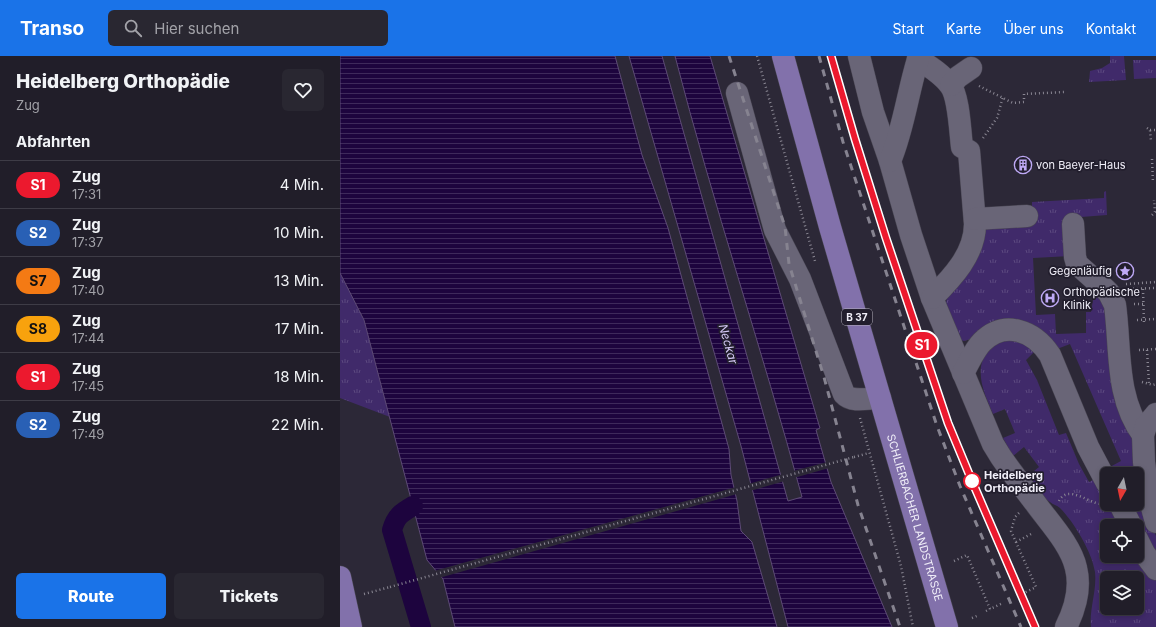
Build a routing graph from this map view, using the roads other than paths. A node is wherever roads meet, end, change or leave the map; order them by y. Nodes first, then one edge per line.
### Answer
1 (782, 56) edge
2 (859, 56) edge
3 (919, 57) edge
4 (737, 93) dead end
5 (890, 161) junction
6 (1028, 216) dead end
7 (975, 219) junction
8 (1073, 224) dead end
9 (932, 298) junction
10 (963, 373) junction
11 (882, 402) junction
12 (1156, 414) edge
13 (1143, 435) junction
14 (1100, 473) edge
15 (1156, 522) edge
16 (1144, 553) edge
17 (1156, 569) edge
18 (340, 577) edge
19 (351, 627) edge
20 (947, 627) edge
21 (1066, 627) edge

1 - 11 main road, B 37
2 - 5 lane
3 - 5 lane
3 - 7 lane
4 - 11 lane
5 - 9 lane
6 - 7 lane
7 - 9 lane
8 - 13 lane
9 - 10 lane
10 - 14 lane
10 - 21 lane
11 - 20 main road, SCHLIERBACHER LANDSTRASSE / B 37
12 - 13 lane
13 - 15 lane
16 - 17 lane
18 - 19 main road

